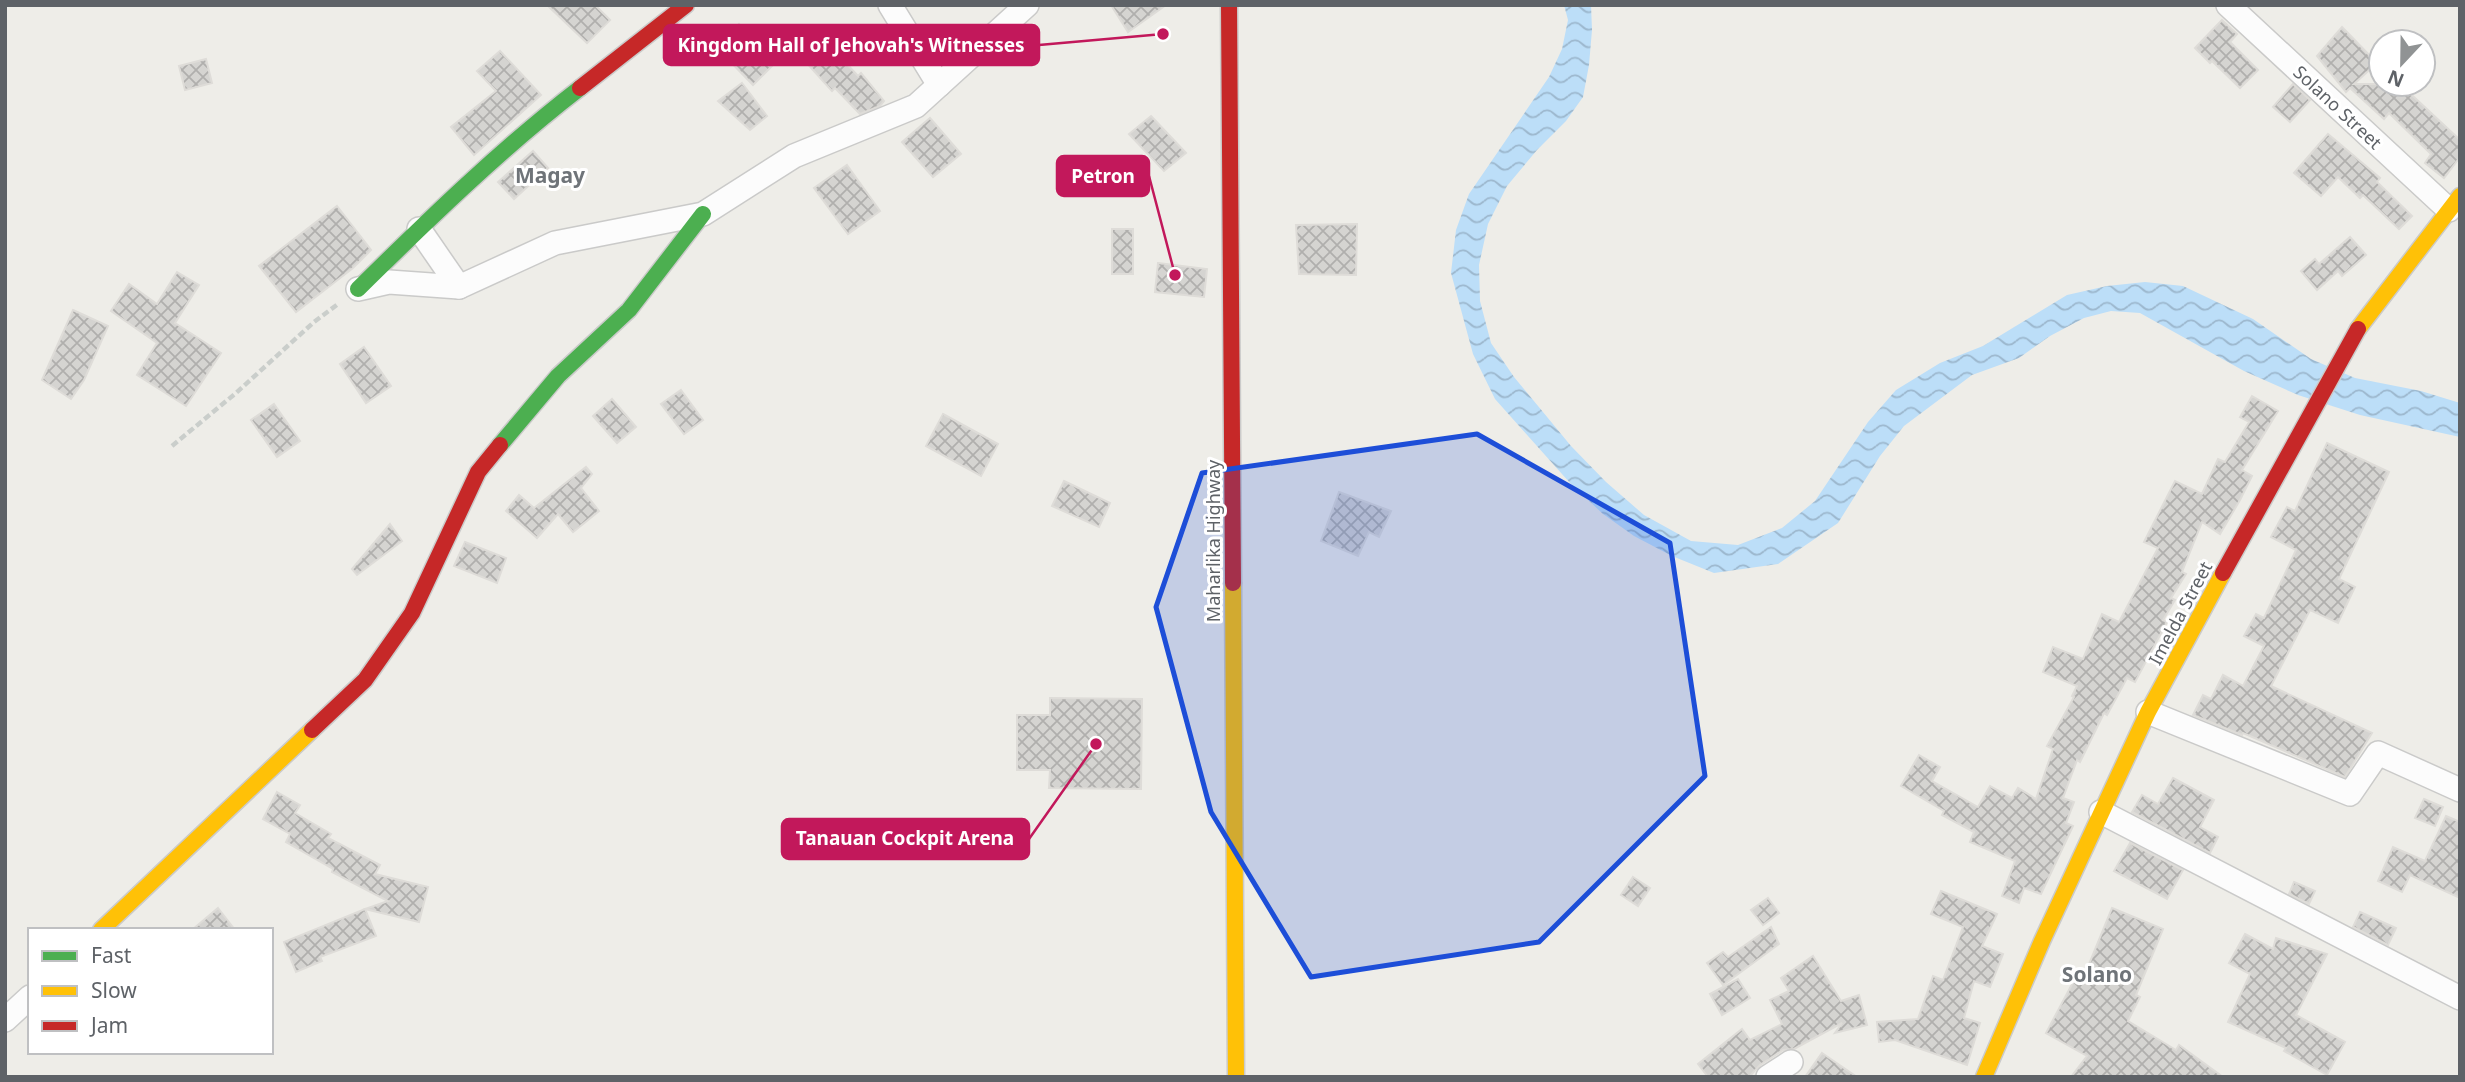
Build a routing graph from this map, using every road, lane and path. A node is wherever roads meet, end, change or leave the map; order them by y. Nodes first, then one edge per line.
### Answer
1 (686, 5) edge
2 (890, 5) edge
3 (1027, 5) edge
4 (1229, 5) edge
5 (2239, 9) edge
6 (939, 85) junction
7 (2454, 203) edge
8 (704, 214) junction
9 (419, 229) junction
10 (459, 287) junction
11 (358, 289) junction
12 (172, 446) dead end
13 (2148, 712) junction
14 (2460, 790) edge
15 (2101, 812) junction
16 (103, 928) edge
17 (2460, 998) edge
18 (28, 999) edge
19 (5, 1020) edge
20 (1791, 1062) dead end
21 (1236, 1077) edge
22 (1768, 1077) edge
23 (1984, 1077) edge

1 - 9 main road
2 - 6 street
3 - 6 street
4 - 21 main road, Maharlika Highway
5 - 7 street, Solano Street
6 - 8 street
7 - 13 main road, Imelda Street
8 - 10 street
8 - 16 main road
9 - 10 street
9 - 11 main road
10 - 11 street
11 - 12 path
13 - 14 street
13 - 15 main road, Imelda Street
15 - 17 street
15 - 23 main road, Imelda Street
18 - 19 street
20 - 22 street

